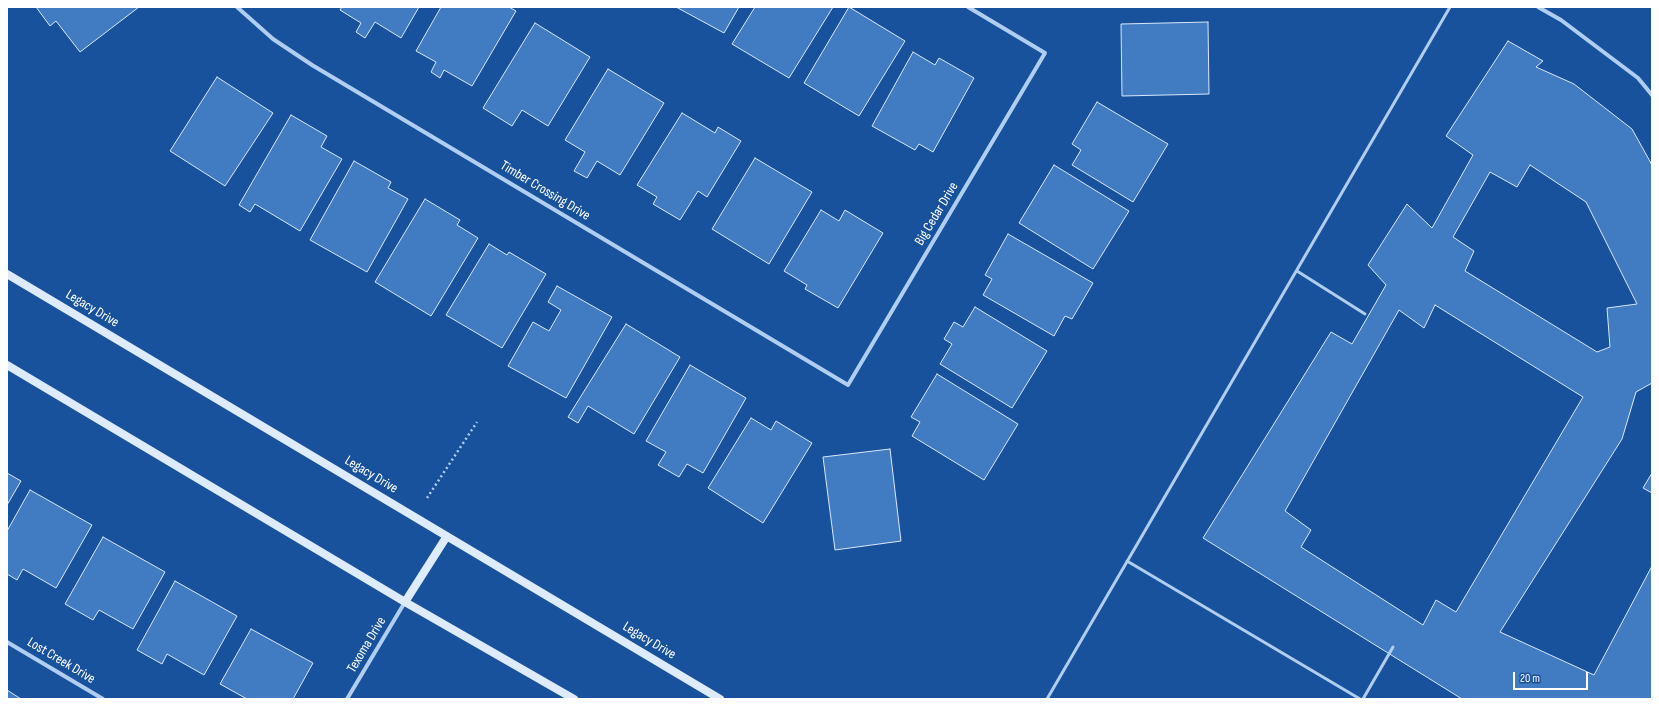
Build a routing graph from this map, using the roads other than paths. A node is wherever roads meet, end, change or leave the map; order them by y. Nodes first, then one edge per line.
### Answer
1 (237, 7) edge
2 (968, 7) edge
3 (1450, 7) edge
4 (1538, 7) edge
5 (1652, 95) edge
6 (1297, 270) junction
7 (7, 274) edge
8 (1365, 314) dead end
9 (7, 365) edge
10 (848, 385) joint
11 (447, 536) junction
12 (1128, 561) junction
13 (405, 602) junction
14 (7, 642) edge
15 (1393, 647) dead end
16 (103, 699) edge
17 (347, 699) edge
18 (574, 699) edge
19 (720, 699) edge
20 (1047, 699) edge
21 (1361, 699) edge

1 - 10 street, Timber Crossing Drive
2 - 10 street, Big Cedar Drive
3 - 6 lane
4 - 5 street
6 - 8 lane
6 - 12 lane
7 - 11 main road, Legacy Drive
9 - 13 main road
11 - 13 main road
11 - 19 main road, Legacy Drive
12 - 20 lane
12 - 21 lane
13 - 17 street, Texoma Drive
13 - 18 main road
14 - 16 street, Lost Creek Drive
15 - 21 lane

